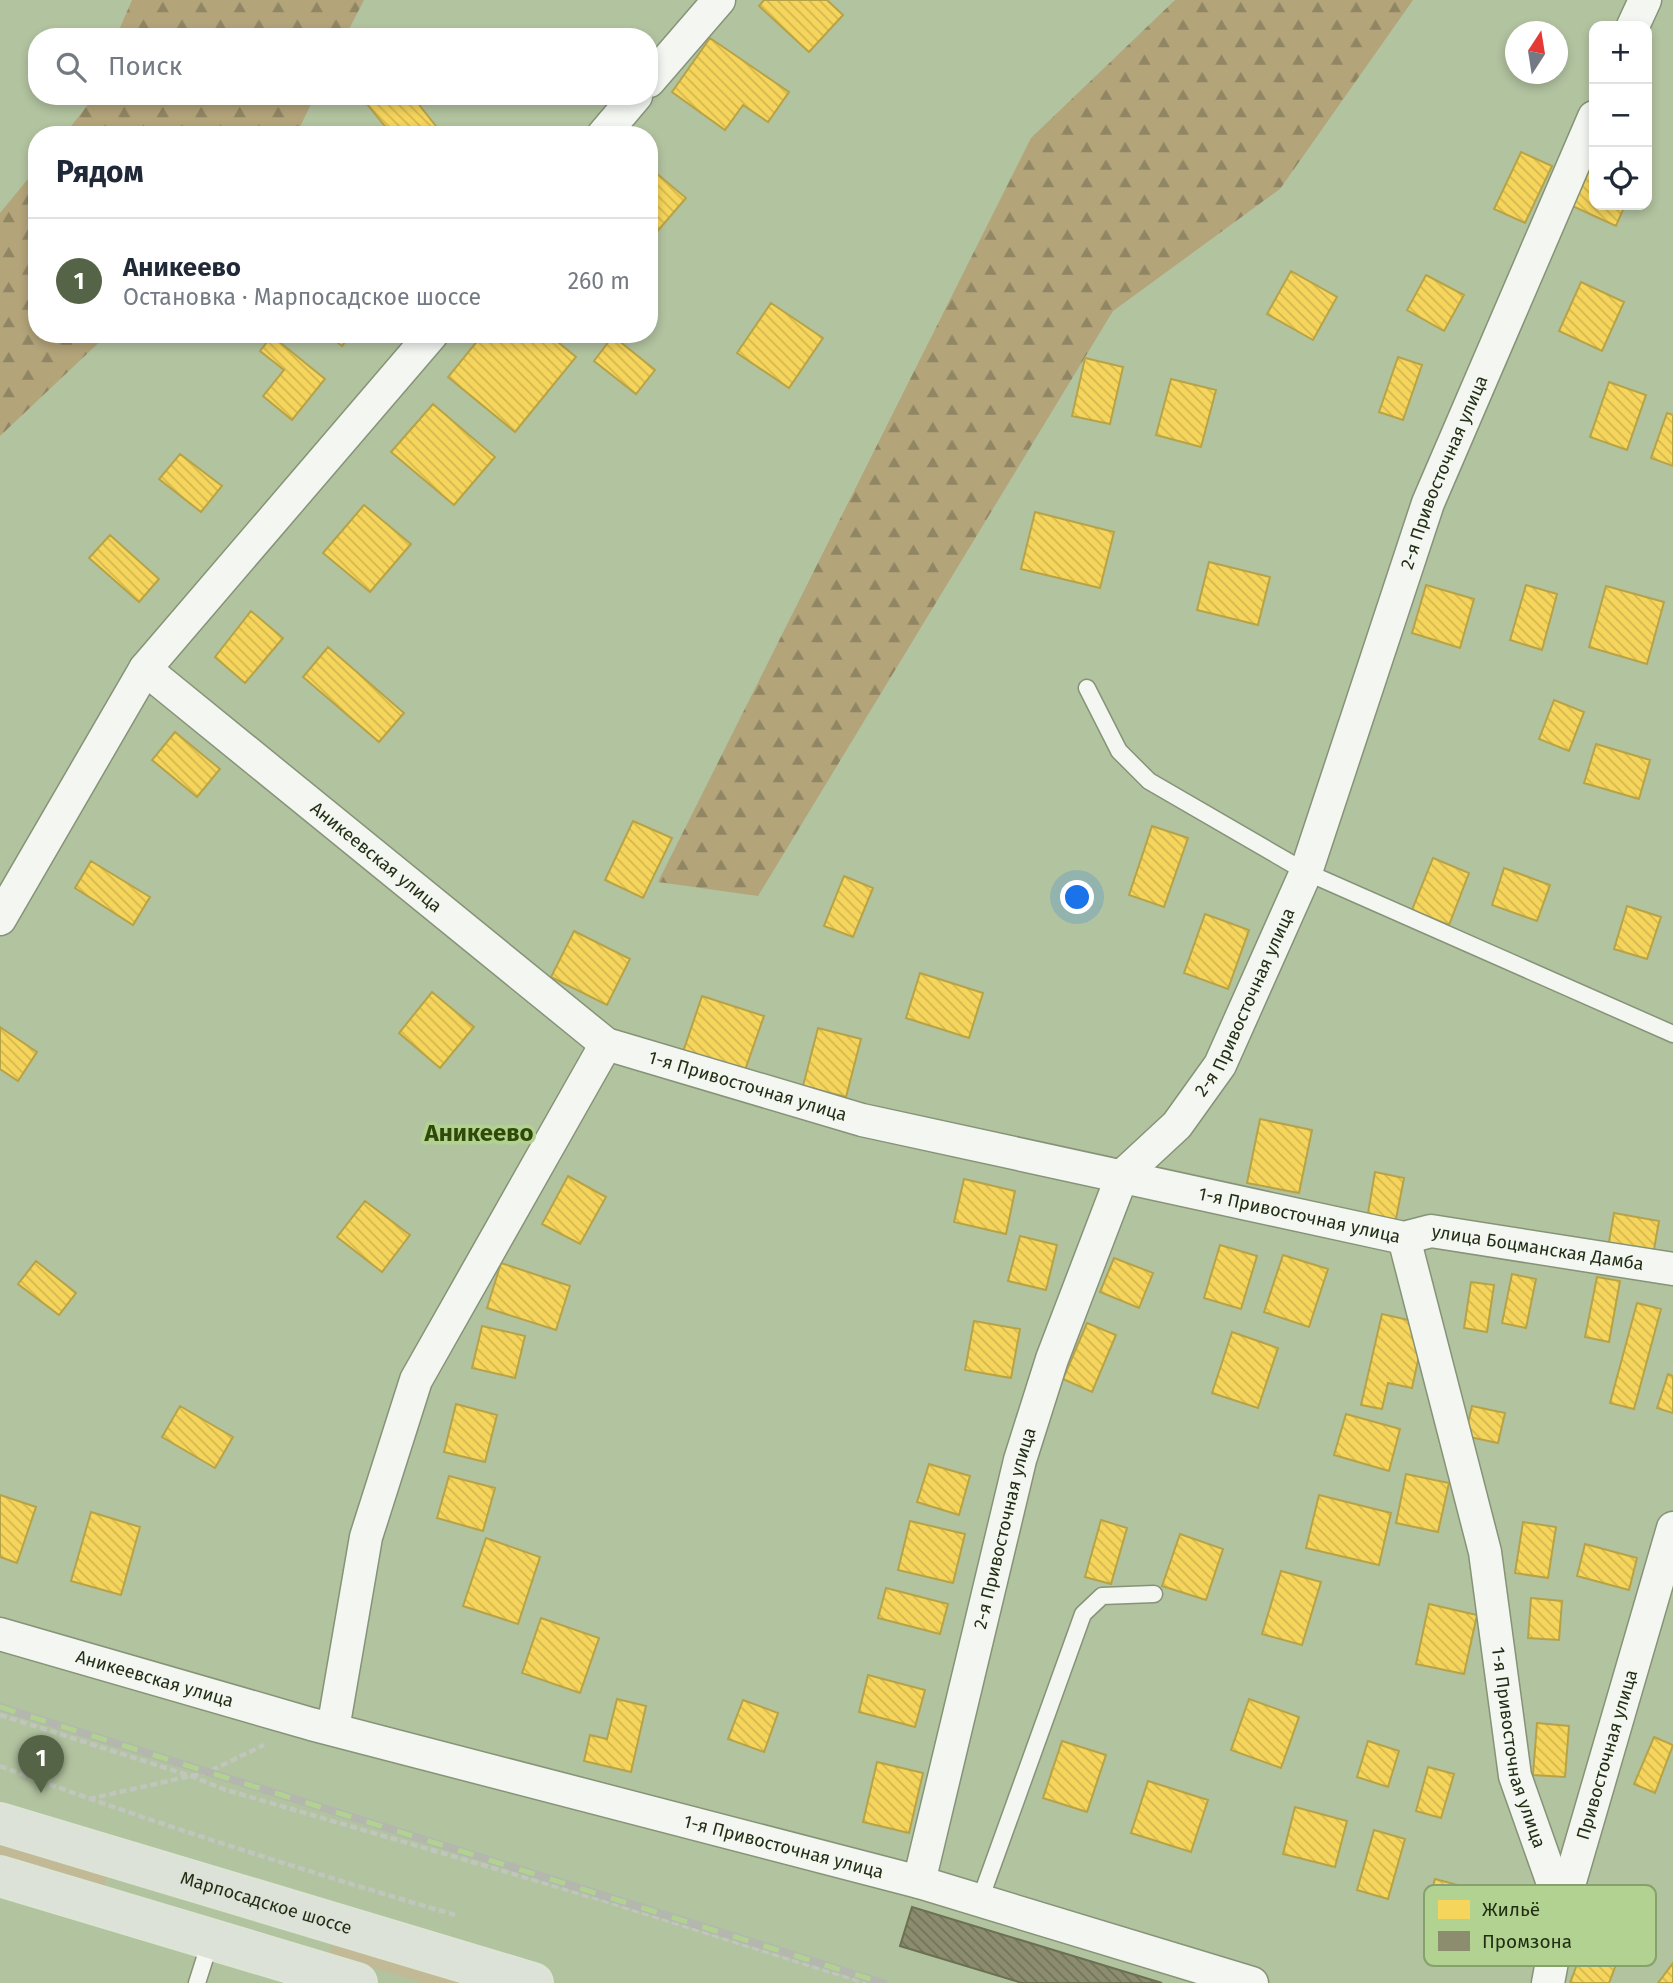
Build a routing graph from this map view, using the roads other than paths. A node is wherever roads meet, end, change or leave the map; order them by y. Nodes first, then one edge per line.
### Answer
1 (719, 0) edge
2 (1645, 0) edge
3 (1635, 21) edge
4 (658, 71) edge
5 (628, 105) edge
6 (611, 126) edge
7 (1589, 129) edge
8 (424, 343) edge
9 (145, 669) junction
10 (1087, 688) dead end
11 (1306, 872) junction
12 (0, 919) edge
13 (1673, 1034) edge
14 (606, 1044) junction
15 (1122, 1176) junction
16 (1405, 1238) junction
17 (1673, 1269) edge
18 (1673, 1528) edge
19 (1154, 1594) dead end
20 (0, 1634) edge
21 (322, 1727) junction
22 (0, 1823) edge
23 (0, 1876) edge
24 (919, 1882) junction
25 (1554, 1885) edge
26 (1569, 1885) edge
27 (225, 1890) junction
28 (980, 1899) junction
29 (211, 1939) junction
30 (197, 1983) edge
31 (357, 1983) edge
32 (533, 1983) edge
33 (1252, 1983) edge

1 - 4 street
2 - 3 street
5 - 6 street
7 - 11 street, 2-я Привосточная улица
8 - 9 street
9 - 12 street
9 - 14 street, Аникеевская улица
10 - 11 lane
11 - 13 lane
11 - 15 street, 2-я Привосточная улица
14 - 15 street, 1-я Привосточная улица
14 - 21 street
15 - 16 street, 1-я Привосточная улица
15 - 24 street, 2-я Привосточная улица
16 - 17 street, улица Боцманская Дамба
16 - 25 street, 1-я Привосточная улица
18 - 26 street, Привосточная улица
19 - 28 lane
20 - 21 street, Аникеевская улица
21 - 24 street, 1-я Привосточная улица
22 - 27 main road, Марпосадское шоссе
23 - 29 main road
24 - 28 street, 1-я Привосточная улица
27 - 29 main road
27 - 32 main road, Марпосадское шоссе
28 - 33 street, 1-я Привосточная улица
29 - 30 lane
29 - 31 main road

